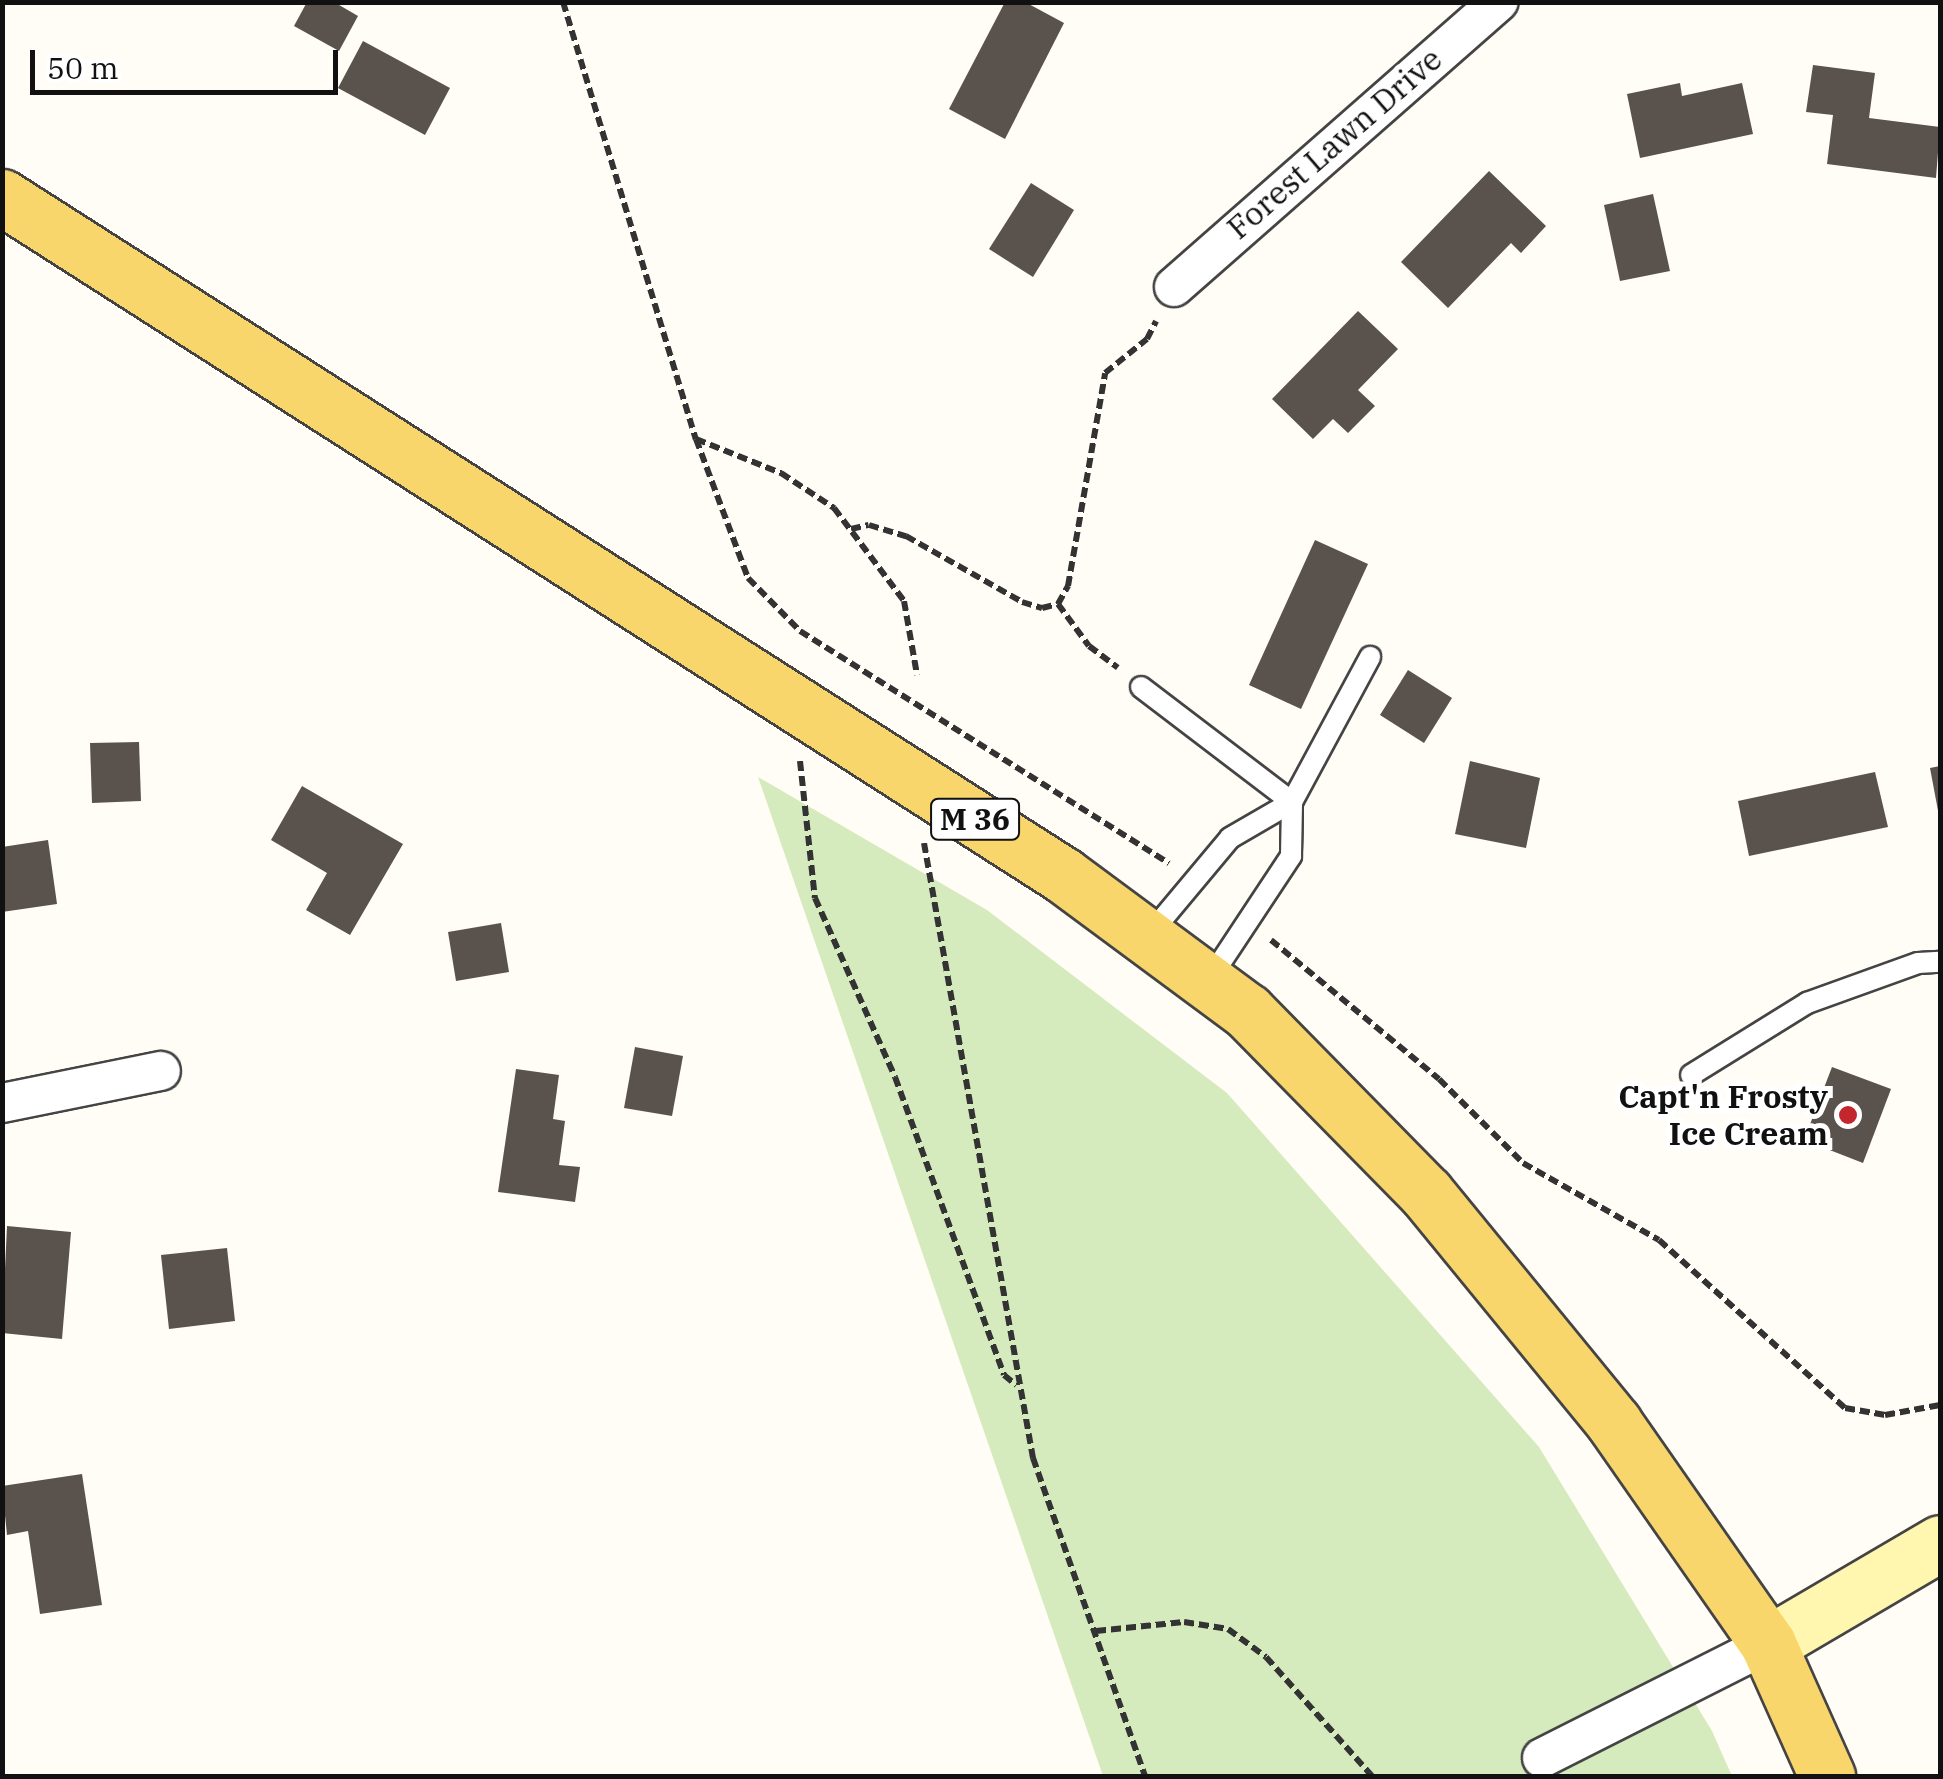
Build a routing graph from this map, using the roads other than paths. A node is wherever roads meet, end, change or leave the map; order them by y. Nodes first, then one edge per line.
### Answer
1 (1498, 2) edge
2 (2, 197) edge
3 (1174, 287) road end
4 (1370, 658) dead end
5 (1141, 686) road end
6 (1292, 802) junction
7 (1147, 937) junction
8 (1940, 962) edge
9 (1208, 981) junction
10 (161, 1071) dead end
11 (1691, 1075) dead end
12 (2, 1103) edge
13 (1940, 1544) edge
14 (1768, 1644) junction
15 (1542, 1758) dead end
16 (1827, 1776) edge

1 - 3 street, Forest Lawn Drive
2 - 7 main road, M 36
4 - 6 lane
5 - 6 lane
6 - 7 lane
6 - 9 lane
7 - 9 main road, M 36
8 - 11 lane
9 - 14 main road, M 36
10 - 12 street
13 - 14 main road
14 - 15 street
14 - 16 main road, M 36

